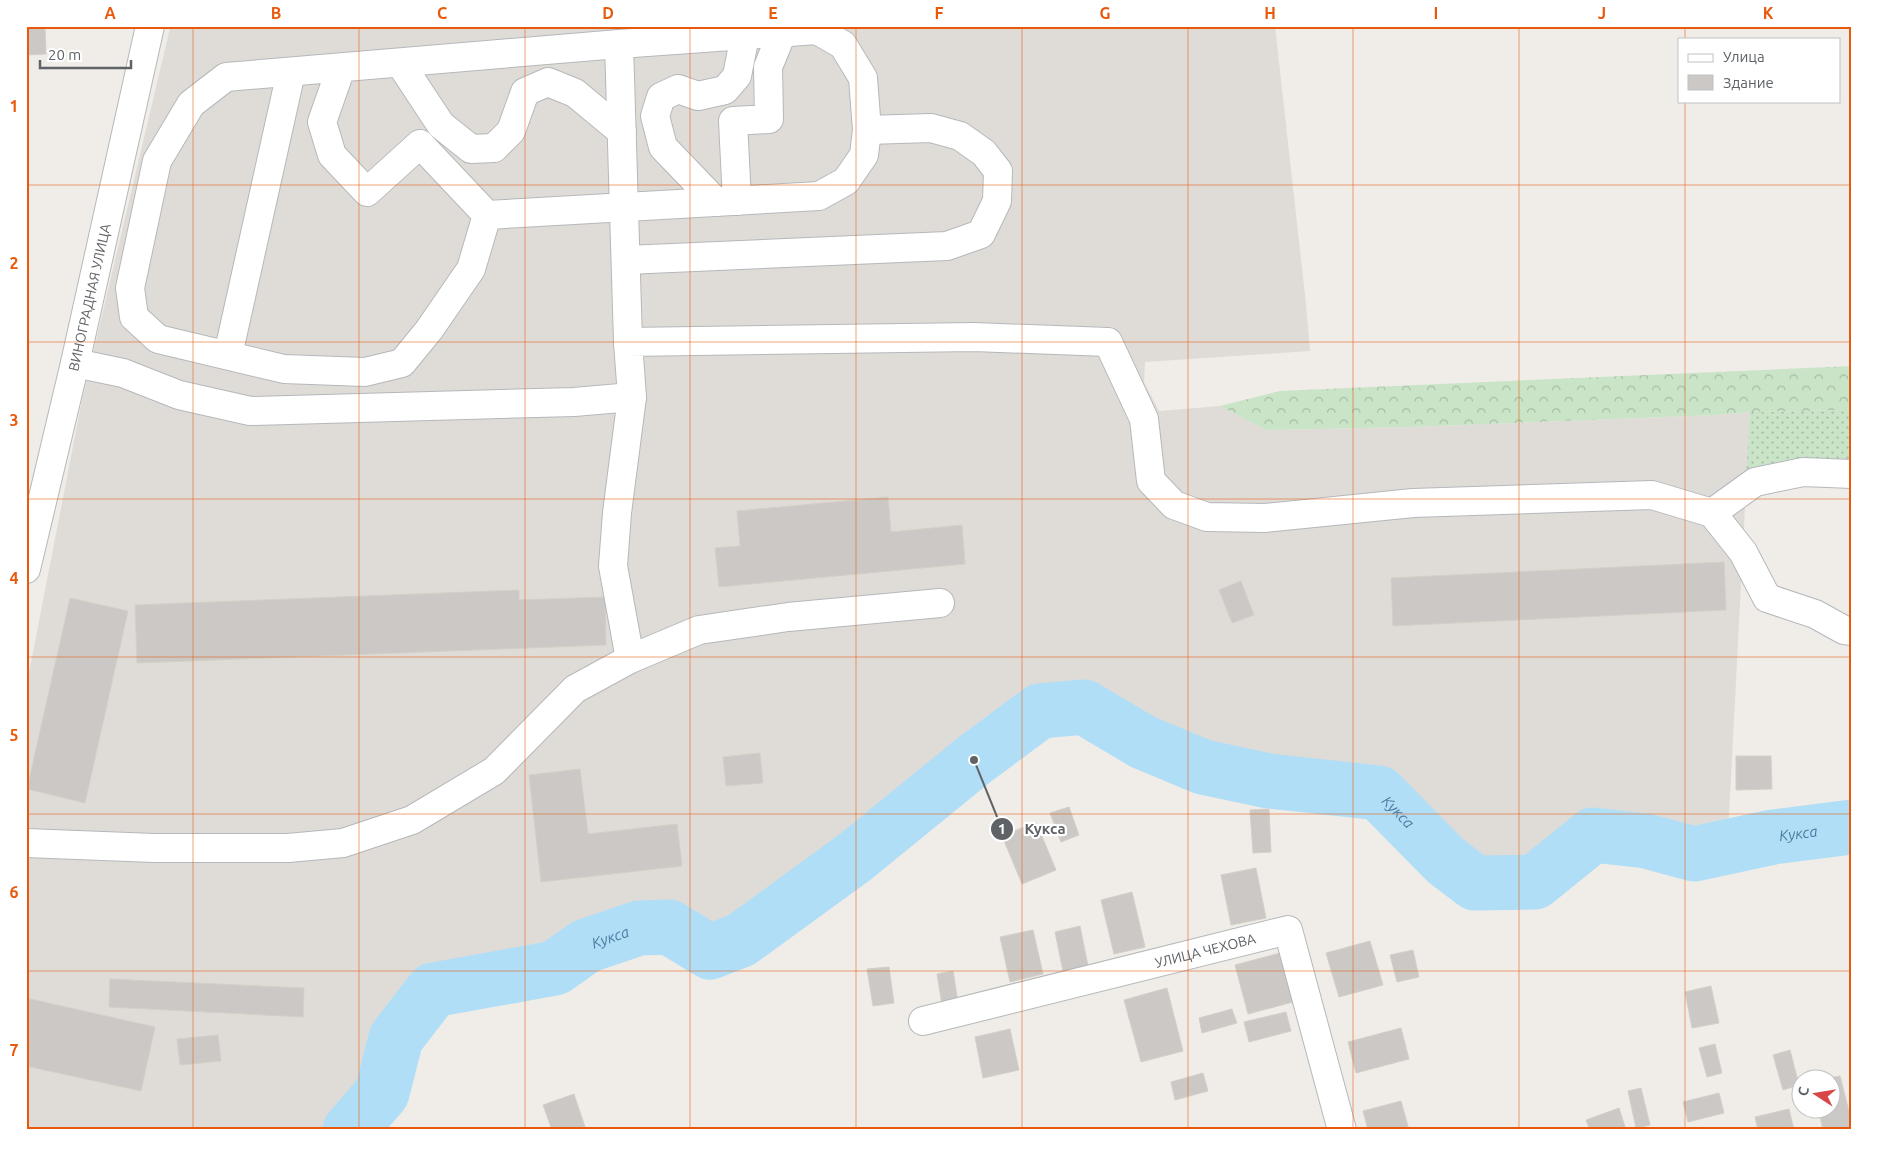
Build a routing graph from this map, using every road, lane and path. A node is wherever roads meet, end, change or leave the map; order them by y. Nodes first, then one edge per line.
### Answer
1 (150, 26) edge
2 (782, 33) junction
3 (745, 35) junction
4 (619, 44) junction
5 (400, 63) junction
6 (341, 68) junction
7 (291, 72) junction
8 (867, 130) junction
9 (622, 132) junction
10 (726, 202) junction
11 (624, 208) junction
12 (487, 215) junction
13 (626, 260) junction
14 (628, 342) junction
15 (228, 355) junction
16 (75, 363) junction
17 (632, 397) junction
18 (1852, 474) edge
19 (1712, 513) junction
20 (26, 569) edge
21 (940, 603) dead end
22 (1852, 631) edge
23 (630, 660) junction
24 (26, 843) edge
25 (923, 1021) dead end
26 (1342, 1130) edge

1 - 16 street, ВИНОГРАДНАЯ УЛИЦА
2 - 3 street
2 - 8 street
2 - 10 street
3 - 4 street
3 - 10 street
4 - 5 street
4 - 9 street
5 - 6 street
5 - 9 street
6 - 7 street
6 - 12 street
7 - 15 street
7 - 15 street
8 - 10 street
8 - 13 street
9 - 11 street
10 - 11 street
11 - 12 street
11 - 13 street
12 - 15 street
13 - 14 street
14 - 17 street
14 - 19 street
16 - 17 street
16 - 20 street, ВИНОГРАДНАЯ УЛИЦА
17 - 23 street
18 - 19 street
19 - 22 street
21 - 23 street
23 - 24 street
25 - 26 street, УЛИЦА ЧЕХОВА

